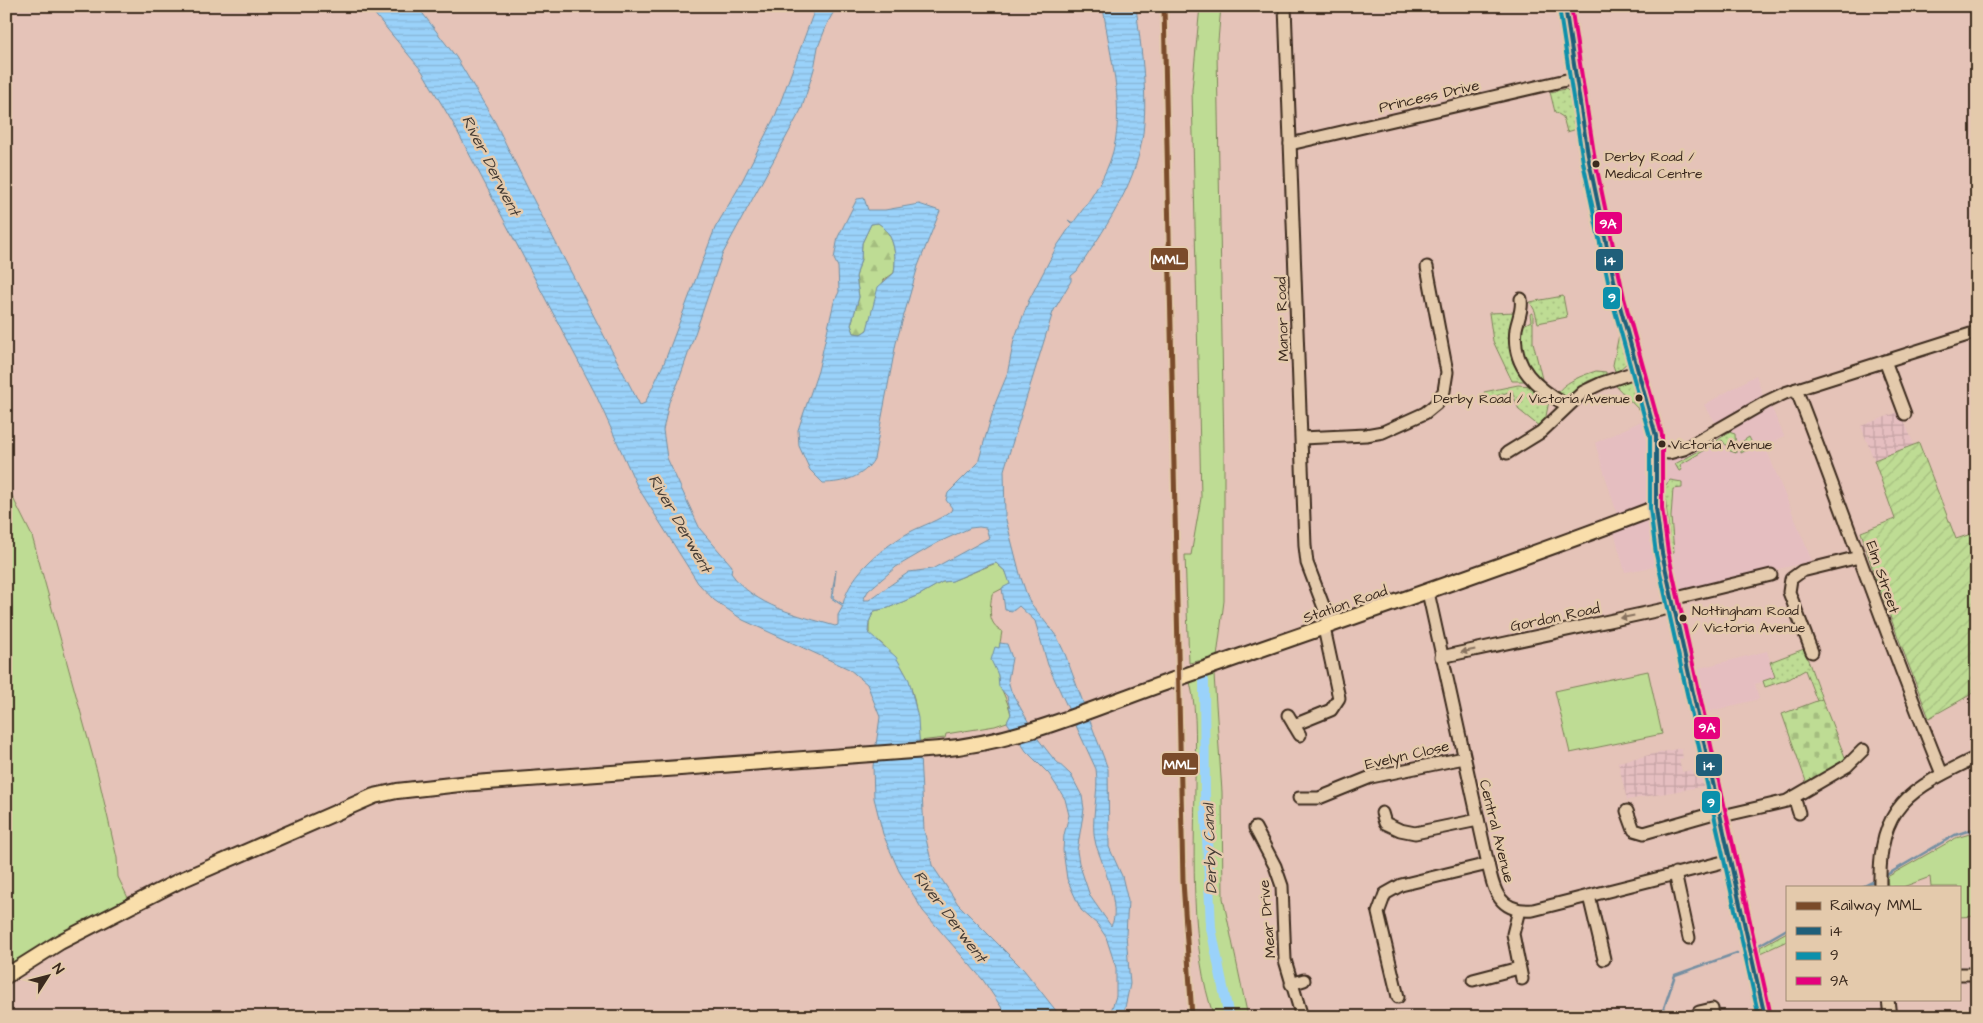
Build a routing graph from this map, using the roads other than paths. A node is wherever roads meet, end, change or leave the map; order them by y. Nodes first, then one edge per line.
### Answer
1 (1285, 6) edge
2 (1565, 6) edge
3 (1575, 78) junction
4 (1290, 144) junction
5 (1427, 267) dead end
6 (1521, 298) dead end
7 (1975, 336) edge
8 (1885, 361) junction
9 (1638, 371) junction
10 (1796, 389) junction
11 (1566, 405) junction
12 (1905, 414) dead end
13 (1302, 438) junction
14 (1656, 451) junction
15 (1507, 453) dead end
16 (1656, 508) junction
17 (1859, 557) junction
18 (1771, 575) dead end
19 (1428, 592) junction
20 (1673, 603) junction
21 (1327, 627) junction
22 (1819, 635) dead end
23 (1807, 639) junction
24 (1812, 652) dead end
25 (1441, 657) junction
26 (1288, 715) dead end
27 (1863, 750) dead end
28 (1977, 757) edge
29 (1464, 758) junction
30 (1942, 774) junction
31 (1794, 797) junction
32 (1299, 798) dead end
33 (1627, 811) dead end
34 (1382, 813) dead end
35 (1799, 813) dead end
36 (1721, 814) junction
37 (1478, 820) junction
38 (1255, 828) dead end
39 (1278, 846) dead end
40 (1268, 853) junction
41 (1731, 860) junction
42 (1488, 864) junction
43 (1675, 873) junction
44 (1880, 880) edge
45 (1589, 896) junction
46 (1519, 910) junction
47 (1688, 938) dead end
48 (1604, 959) dead end
49 (1960, 974) edge
50 (1977, 974) edge
51 (6, 976) edge
52 (1304, 980) dead end
53 (1473, 980) dead end
54 (1291, 984) junction
55 (1398, 997) dead end
56 (1888, 1000) edge
57 (1699, 1012) dead end
58 (1302, 1017) edge
59 (1713, 1017) edge
60 (1765, 1017) edge
61 (1890, 1017) edge

1 - 4 street, Manor Road
2 - 3 main road
3 - 4 street, Princess Drive
3 - 9 main road
4 - 13 street, Manor Road
5 - 13 street
6 - 11 street
7 - 8 street
8 - 10 street
8 - 12 street
9 - 11 street
9 - 14 main road
10 - 14 street
10 - 17 street, Elm Street
11 - 15 street
13 - 21 street, Manor Road
14 - 16 main road
16 - 19 main road, Station Road
16 - 20 main road
17 - 23 street
17 - 30 street, Elm Street
18 - 20 street, Gordon Road
19 - 21 main road, Station Road
19 - 25 street, Central Avenue
20 -> 25 street, Gordon Road
20 - 36 main road
21 - 26 street, Manor Road
21 - 51 main road, Station Road
22 - 23 street
23 - 24 street
25 - 29 street, Central Avenue
27 - 31 street
28 - 30 street
29 - 32 street, Evelyn Close
29 - 37 street, Central Avenue
30 - 44 street
31 - 35 street
31 - 36 street
33 - 36 street
34 - 37 street
36 - 41 main road
37 - 42 street, Central Avenue
38 - 40 street, Mear Drive
39 - 40 street
40 - 54 street, Mear Drive
41 - 43 street
41 - 60 main road
42 - 46 street, Central Avenue
42 - 55 street
43 - 45 street
43 - 47 street
45 - 46 street
45 - 48 street
46 - 53 street
49 - 50 street
52 - 54 street
54 - 58 street, Mear Drive
56 - 61 street
57 - 59 street

